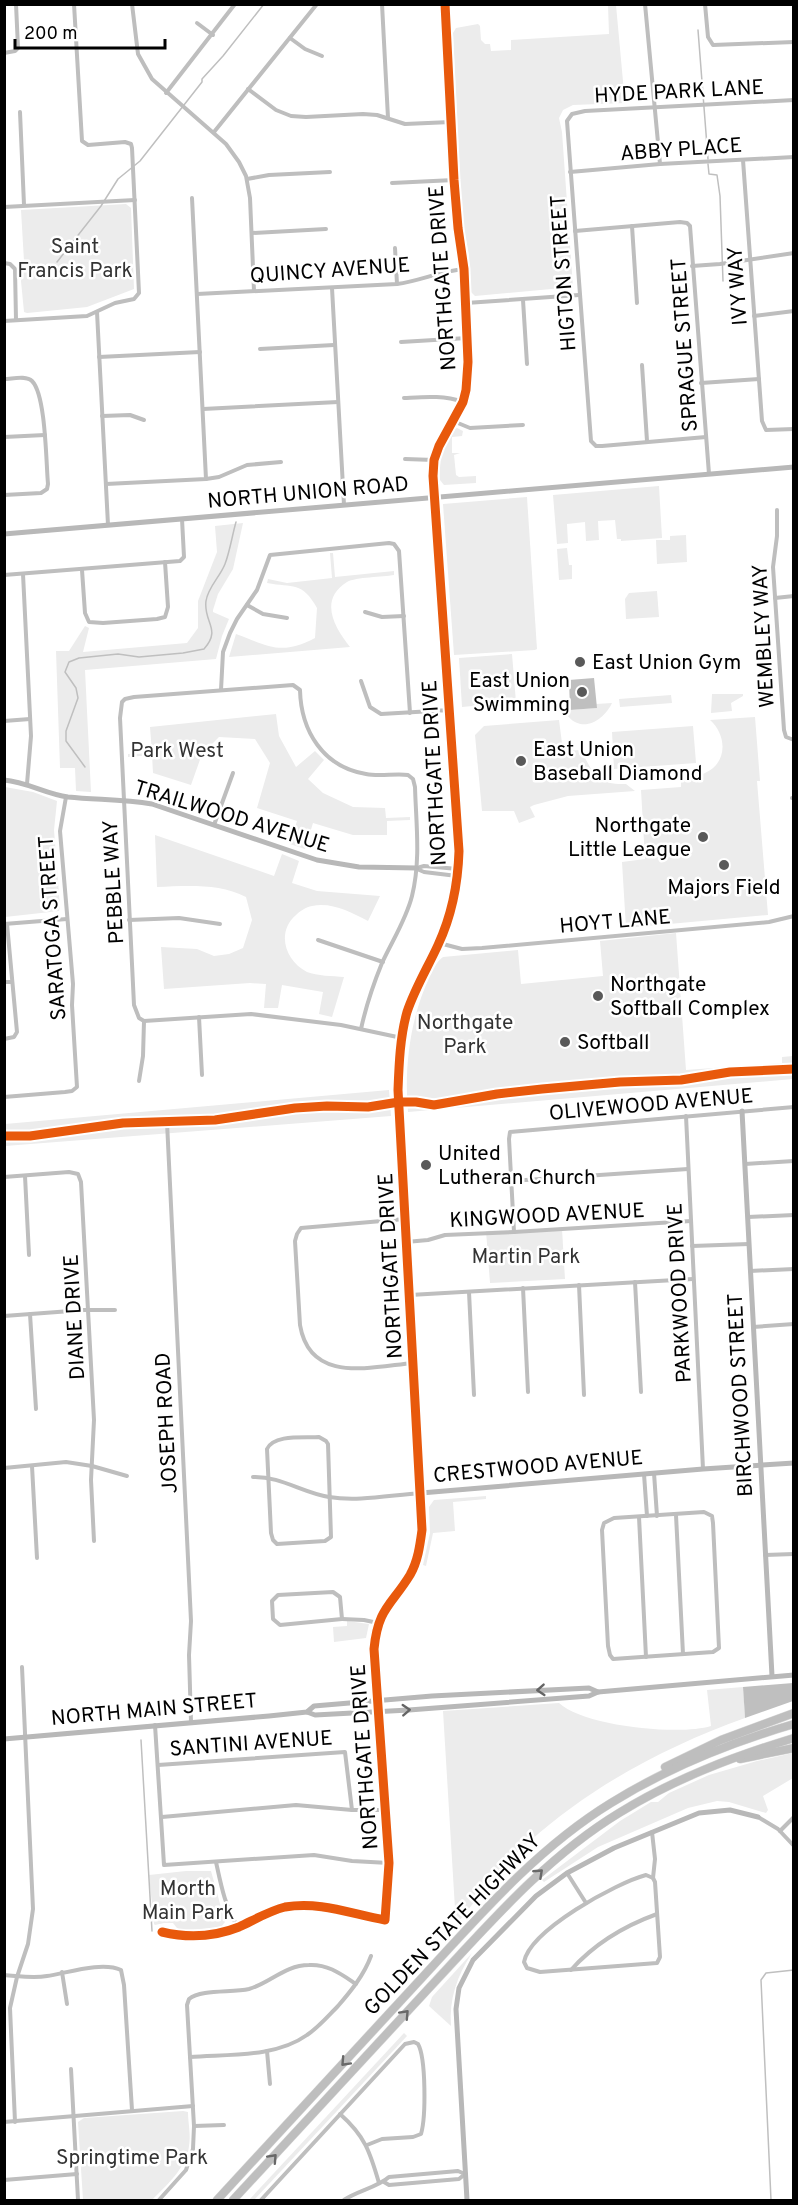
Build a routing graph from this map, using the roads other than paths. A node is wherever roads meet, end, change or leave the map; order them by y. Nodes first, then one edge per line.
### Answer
1 (16, 4) edge
2 (74, 4) edge
3 (132, 4) edge
4 (235, 4) edge
5 (317, 4) edge
6 (382, 4) edge
7 (445, 4) edge
8 (645, 4) edge
9 (705, 4) edge
10 (197, 23) dead end
11 (213, 35) junction
12 (290, 38) junction
13 (794, 42) edge
14 (4, 53) edge
15 (322, 56) dead end
16 (248, 89) junction
17 (166, 93) junction
18 (794, 100) edge
19 (655, 107) junction
20 (20, 112) dead end
21 (388, 118) junction
22 (568, 118) joint
23 (452, 122) junction
24 (213, 132) junction
25 (794, 157) edge
26 (743, 160) junction
27 (660, 164) junction
28 (330, 172) dead end
29 (570, 172) junction
30 (247, 179) junction
31 (454, 180) junction
32 (392, 183) dead end
33 (192, 198) dead end
34 (135, 200) junction
35 (24, 205) junction
36 (4, 207) edge
37 (632, 226) junction
38 (326, 229) dead end
39 (575, 231) junction
40 (252, 233) junction
41 (395, 248) dead end
42 (794, 253) edge
43 (751, 260) junction
44 (6, 263) edge
45 (692, 266) junction
46 (464, 269) junction
47 (397, 284) junction
48 (332, 288) junction
49 (254, 291) junction
50 (197, 294) junction
51 (579, 295) junction
52 (523, 300) junction
53 (465, 303) junction
54 (637, 303) dead end
55 (794, 311) edge
56 (97, 312) junction
57 (754, 316) junction
58 (16, 320) junction
59 (4, 321) edge
60 (467, 338) junction
61 (401, 342) dead end
62 (334, 345) junction
63 (260, 349) dead end
64 (200, 352) junction
65 (99, 357) junction
66 (527, 364) dead end
67 (642, 365) dead end
68 (4, 379) edge
69 (759, 379) junction
70 (701, 383) junction
71 (404, 398) dead end
72 (338, 402) junction
73 (463, 402) junction
74 (203, 409) junction
75 (102, 416) junction
76 (144, 420) dead end
77 (453, 420) junction
78 (523, 425) dead end
79 (794, 429) edge
80 (45, 435) junction
81 (4, 437) edge
82 (706, 437) junction
83 (647, 441) junction
84 (405, 459) dead end
85 (434, 460) junction
86 (281, 462) dead end
87 (794, 467) edge
88 (709, 474) junction
89 (206, 479) junction
90 (106, 484) junction
91 (4, 495) edge
92 (434, 498) junction
93 (344, 506) junction
94 (777, 510) dead end
95 (182, 519) junction
96 (108, 525) junction
97 (4, 534) edge
98 (165, 562) junction
99 (82, 570) junction
100 (23, 574) junction
101 (4, 575) edge
102 (794, 596) edge
103 (775, 598) junction
104 (248, 605) junction
105 (365, 612) dead end
106 (404, 616) junction
107 (287, 618) dead end
108 (362, 681) dead end
109 (220, 690) junction
110 (450, 710) junction
111 (410, 713) junction
112 (30, 719) junction
113 (4, 721) edge
114 (794, 740) edge
115 (233, 773) dead end
116 (4, 780) edge
117 (27, 784) junction
118 (66, 797) junction
119 (124, 799) junction
120 (214, 825) junction
121 (417, 868) junction
122 (458, 869) junction
123 (458, 876) junction
124 (794, 916) edge
125 (67, 919) junction
126 (129, 920) junction
127 (6, 924) edge
128 (220, 924) dead end
129 (318, 940) dead end
130 (439, 943) junction
131 (383, 962) junction
132 (4, 982) edge
133 (12, 982) junction
134 (198, 1017) junction
135 (144, 1021) junction
136 (361, 1029) junction
137 (402, 1038) junction
138 (4, 1039) edge
139 (202, 1075) dead end
140 (139, 1081) dead end
141 (4, 1096) edge
142 (794, 1107) edge
143 (742, 1111) junction
144 (686, 1116) junction
145 (167, 1122) dead end
146 (794, 1161) edge
147 (744, 1164) junction
148 (688, 1169) junction
149 (25, 1176) junction
150 (4, 1178) edge
151 (511, 1181) junction
152 (794, 1215) edge
153 (747, 1217) junction
154 (405, 1219) junction
155 (691, 1221) junction
156 (514, 1232) junction
157 (406, 1242) junction
158 (749, 1244) junction
159 (692, 1246) junction
160 (29, 1255) dead end
161 (794, 1269) edge
162 (750, 1271) junction
163 (694, 1279) junction
164 (635, 1282) junction
165 (579, 1285) junction
166 (523, 1288) junction
167 (469, 1292) junction
168 (410, 1295) junction
169 (88, 1310) junction
170 (115, 1310) dead end
171 (30, 1314) junction
172 (4, 1316) edge
173 (794, 1324) edge
174 (753, 1327) junction
175 (413, 1363) junction
176 (528, 1392) dead end
177 (641, 1392) dead end
178 (474, 1395) dead end
179 (584, 1395) dead end
180 (36, 1408) dead end
181 (794, 1463) edge
182 (32, 1465) junction
183 (760, 1465) junction
184 (92, 1466) junction
185 (4, 1468) edge
186 (704, 1469) junction
187 (654, 1473) junction
188 (644, 1474) junction
189 (127, 1476) dead end
190 (253, 1477) dead end
191 (269, 1478) junction
192 (421, 1493) junction
193 (330, 1498) junction
194 (676, 1515) junction
195 (647, 1516) junction
196 (657, 1516) junction
197 (639, 1517) junction
198 (94, 1541) dead end
199 (794, 1554) edge
200 (765, 1555) junction
201 (37, 1558) dead end
202 (342, 1619) junction
203 (378, 1623) junction
204 (683, 1654) junction
205 (646, 1657) junction
206 (22, 1667) dead end
207 (794, 1675) edge
208 (772, 1676) junction
209 (598, 1692) junction
210 (377, 1700) junction
211 (377, 1711) junction
212 (307, 1712) junction
213 (794, 1713) edge
214 (191, 1722) junction
215 (794, 1724) edge
216 (155, 1725) junction
217 (24, 1737) junction
218 (794, 1738) edge
219 (4, 1739) edge
220 (794, 1748) edge
221 (718, 1764) junction
222 (158, 1765) junction
223 (609, 1804) junction
224 (352, 1810) junction
225 (387, 1810) junction
226 (162, 1817) junction
227 (758, 1817) joint
228 (794, 1817) edge
229 (780, 1831) junction
230 (652, 1832) junction
231 (794, 1846) edge
232 (216, 1862) junction
233 (389, 1863) junction
234 (567, 1873) junction
235 (653, 1878) junction
236 (586, 1903) junction
237 (657, 1914) junction
238 (238, 1927) junction
239 (162, 1932) dead end
240 (372, 1956) dead end
241 (571, 1970) junction
242 (62, 1972) junction
243 (4, 1976) edge
244 (17, 1977) junction
245 (356, 1983) junction
246 (67, 2004) dead end
247 (267, 2051) junction
248 (190, 2057) junction
249 (72, 2069) dead end
250 (270, 2084) dead end
251 (193, 2106) junction
252 (132, 2110) junction
253 (340, 2114) junction
254 (74, 2116) junction
255 (4, 2122) edge
256 (15, 2122) junction
257 (224, 2125) dead end
258 (194, 2126) junction
259 (367, 2145) junction
260 (77, 2174) junction
261 (465, 2174) junction
262 (4, 2180) edge
263 (382, 2182) junction
264 (78, 2200) edge
265 (159, 2200) edge
266 (217, 2200) edge
267 (233, 2200) edge
268 (261, 2200) edge
269 (344, 2200) edge
270 (467, 2200) edge

1 - 14 street
2 - 34 street
3 - 17 street
4 - 11 street
5 - 12 street
6 - 21 street
7 - 23 street, NORTHGATE DRIVE
8 - 19 street
9 - 13 street
10 - 11 street
11 - 17 street
12 - 15 street
12 - 16 street
16 - 21 street
16 - 24 street
17 - 24 street
18 - 19 street, HYDE PARK LANE
19 - 22 street, HYDE PARK LANE
19 - 27 street
20 - 35 street
21 - 23 street
22 - 29 street, HIGTON STREET
23 - 31 street, NORTHGATE DRIVE
24 - 30 street
25 - 26 street, ABBY PLACE
26 - 27 street, ABBY PLACE
26 - 43 street, IVY WAY
27 - 29 street, ABBY PLACE
28 - 30 street
29 - 39 street, HIGTON STREET
30 - 40 street
31 - 32 street
31 - 46 street, NORTHGATE DRIVE
33 - 50 street
34 - 35 street
34 - 56 street
35 - 36 street
37 - 39 street
37 - 45 street, SPRAGUE STREET
37 - 54 street
38 - 40 street
39 - 51 street, HIGTON STREET
40 - 49 street
41 - 47 street
42 - 43 street
43 - 45 street
43 - 57 street, IVY WAY
44 - 58 street
45 - 70 street, SPRAGUE STREET
46 - 47 street, QUINCY AVENUE
46 - 53 street, NORTHGATE DRIVE
47 - 48 street, QUINCY AVENUE
48 - 49 street, QUINCY AVENUE
48 - 62 street
49 - 50 street, QUINCY AVENUE
50 - 64 street
51 - 52 street
51 - 83 street, HIGTON STREET
52 - 53 street
52 - 66 street
53 - 60 street, NORTHGATE DRIVE
55 - 57 street
56 - 58 street
56 - 65 street
57 - 69 street, IVY WAY
58 - 59 street
60 - 61 street
60 - 73 street, NORTHGATE DRIVE
62 - 63 street
62 - 72 street
64 - 65 street
64 - 74 street
65 - 75 street
67 - 83 street
68 - 80 street
69 - 70 street
69 - 79 street, IVY WAY
70 - 82 street, SPRAGUE STREET
71 - 73 street
72 - 74 street
72 - 93 street
73 - 77 street, NORTHGATE DRIVE
74 - 89 street
75 - 76 street
75 - 90 street
77 - 78 street
77 - 85 street, NORTHGATE DRIVE
80 - 81 street
80 - 91 street
82 - 83 street
82 - 88 street, SPRAGUE STREET
84 - 85 street
85 - 92 street, NORTHGATE DRIVE
86 - 89 street
87 - 88 street, NORTH UNION ROAD
88 - 92 street, NORTH UNION ROAD
89 - 90 street
90 - 96 street
92 - 93 street, NORTH UNION ROAD
92 - 110 street, NORTHGATE DRIVE
93 - 95 street, NORTH UNION ROAD
94 - 103 street, WEMBLEY WAY
95 - 96 street, NORTH UNION ROAD
95 - 98 street
96 - 97 street, NORTH UNION ROAD
98 - 99 street
98 - 99 street
99 - 100 street
100 - 101 street
100 - 112 street
102 - 103 street
103 - 114 street, WEMBLEY WAY
104 - 106 street
104 - 107 street
104 - 109 street
105 - 106 street
106 - 111 street
108 - 111 street
109 - 119 street, PEBBLE WAY
109 - 121 street
110 - 111 street
110 - 122 street, NORTHGATE DRIVE
112 - 113 street
112 - 117 street
115 - 120 street
116 - 117 street, TRAILWOOD AVENUE
117 - 118 street, TRAILWOOD AVENUE
118 - 119 street, TRAILWOOD AVENUE
118 - 125 street, SARATOGA STREET
119 - 120 street, TRAILWOOD AVENUE
119 - 126 street, PEBBLE WAY
120 - 121 street, TRAILWOOD AVENUE
121 - 122 street, TRAILWOOD AVENUE
121 - 123 street, TRAILWOOD AVENUE
121 - 131 street
122 - 123 street, NORTHGATE DRIVE
123 - 130 street, NORTHGATE DRIVE
124 - 130 street, HOYT LANE
125 - 127 street
125 - 141 street, SARATOGA STREET
126 - 128 street
126 - 135 street, PEBBLE WAY
127 - 133 street
129 - 131 street
130 - 137 street, NORTHGATE DRIVE
131 - 136 street
132 - 133 street
133 - 138 street
134 - 135 street
134 - 136 street
134 - 139 street
135 - 140 street
136 - 137 street
137 - 154 street, NORTHGATE DRIVE
142 - 143 street, OLIVEWOOD AVENUE
143 - 144 street, OLIVEWOOD AVENUE
143 - 147 street, BIRCHWOOD STREET
144 - 148 street, PARKWOOD DRIVE
144 - 151 street, OLIVEWOOD AVENUE
145 - 214 street, JOSEPH ROAD
146 - 147 street
147 - 153 street, BIRCHWOOD STREET
148 - 151 street
148 - 155 street, PARKWOOD DRIVE
149 - 150 street
149 - 160 street
149 - 169 street, DIANE DRIVE
151 - 156 street
152 - 153 street
153 - 158 street, BIRCHWOOD STREET
154 - 157 street, NORTHGATE DRIVE
154 - 175 street
155 - 156 street, KINGWOOD AVENUE
155 - 159 street, PARKWOOD DRIVE
156 - 157 street, KINGWOOD AVENUE
157 - 168 street, NORTHGATE DRIVE
158 - 159 street
158 - 162 street, BIRCHWOOD STREET
159 - 163 street, PARKWOOD DRIVE
161 - 162 street
162 - 174 street, BIRCHWOOD STREET
163 - 164 street
163 - 186 street, PARKWOOD DRIVE
164 - 165 street
164 - 177 street
165 - 166 street
165 - 179 street
166 - 167 street
166 - 176 street
167 - 168 street
167 - 178 street
168 - 175 street, NORTHGATE DRIVE
169 - 170 street
169 - 171 street
169 - 184 street, DIANE DRIVE
171 - 172 street
171 - 180 street
173 - 174 street
174 - 183 street, BIRCHWOOD STREET
175 - 192 street, NORTHGATE DRIVE
181 - 183 street, CRESTWOOD AVENUE
182 - 184 street
182 - 185 street
182 - 201 street
183 - 186 street, CRESTWOOD AVENUE
183 - 200 street, BIRCHWOOD STREET
184 - 189 street
184 - 198 street, DIANE DRIVE
186 - 187 street, CRESTWOOD AVENUE
187 - 188 street, CRESTWOOD AVENUE
187 - 196 street
188 - 192 street, CRESTWOOD AVENUE
188 - 195 street
190 - 191 street, CRESTWOOD AVENUE
191 - 193 street, CRESTWOOD AVENUE
191 - 193 street
191 - 193 street
192 - 193 street, CRESTWOOD AVENUE
192 - 203 street, NORTHGATE DRIVE
194 - 196 street
194 - 204 street
194 - 204 street
195 - 196 street
195 - 197 street
197 - 205 street
197 - 205 street
199 - 200 street
200 - 208 street, BIRCHWOOD STREET
202 - 202 street
202 - 203 street
203 - 210 street, NORTHGATE DRIVE
204 - 205 street
206 - 217 street
207 - 208 street, NORTH MAIN STREET
208 - 209 street, NORTH MAIN STREET
209 -> 210 street, NORTH MAIN STREET
211 -> 209 street, NORTH MAIN STREET
210 - 211 street, NORTHGATE DRIVE
210 - 212 street, NORTH MAIN STREET
211 - 212 street, NORTH MAIN STREET
211 - 225 street, NORTHGATE DRIVE
212 - 214 street, NORTH MAIN STREET
213 - 223 highway
214 - 216 street, NORTH MAIN STREET
215 - 223 highway, GOLDEN STATE HIGHWAY
216 - 217 street, NORTH MAIN STREET
216 - 222 street
217 - 219 street, NORTH MAIN STREET
217 - 244 street
218 - 221 highway, GOLDEN STATE HIGHWAY
220 - 221 highway
267 -> 221 highway, GOLDEN STATE HIGHWAY
222 - 224 street, SANTINI AVENUE
222 - 226 street
223 -> 266 highway, GOLDEN STATE HIGHWAY
224 - 225 street
224 - 226 street
225 - 233 street, NORTHGATE DRIVE
226 - 232 street
227 - 229 street
227 - 230 street
228 - 229 street
229 - 231 street
230 - 234 street
230 - 235 street
232 - 233 street
232 - 238 street
233 - 238 street, NORTHGATE DRIVE
234 - 236 street
234 - 261 street
235 - 236 street
235 - 237 street
236 - 241 street
237 - 241 street
237 - 241 street
238 - 239 street
240 - 245 street
242 - 244 street
242 - 246 street
242 - 252 street
243 - 244 street
244 - 256 street
245 - 247 street
245 - 248 street
247 - 248 street
247 - 250 street
248 - 251 street
249 - 254 street
251 - 252 street
251 - 258 street
252 - 254 street
253 - 259 street
253 - 259 street
253 - 268 street
254 - 256 street
254 - 260 street
255 - 256 street
257 - 258 street
258 - 265 street
259 - 263 street
260 - 262 street
260 - 264 street
261 - 263 street
261 - 263 street
261 - 270 street
263 - 269 street

